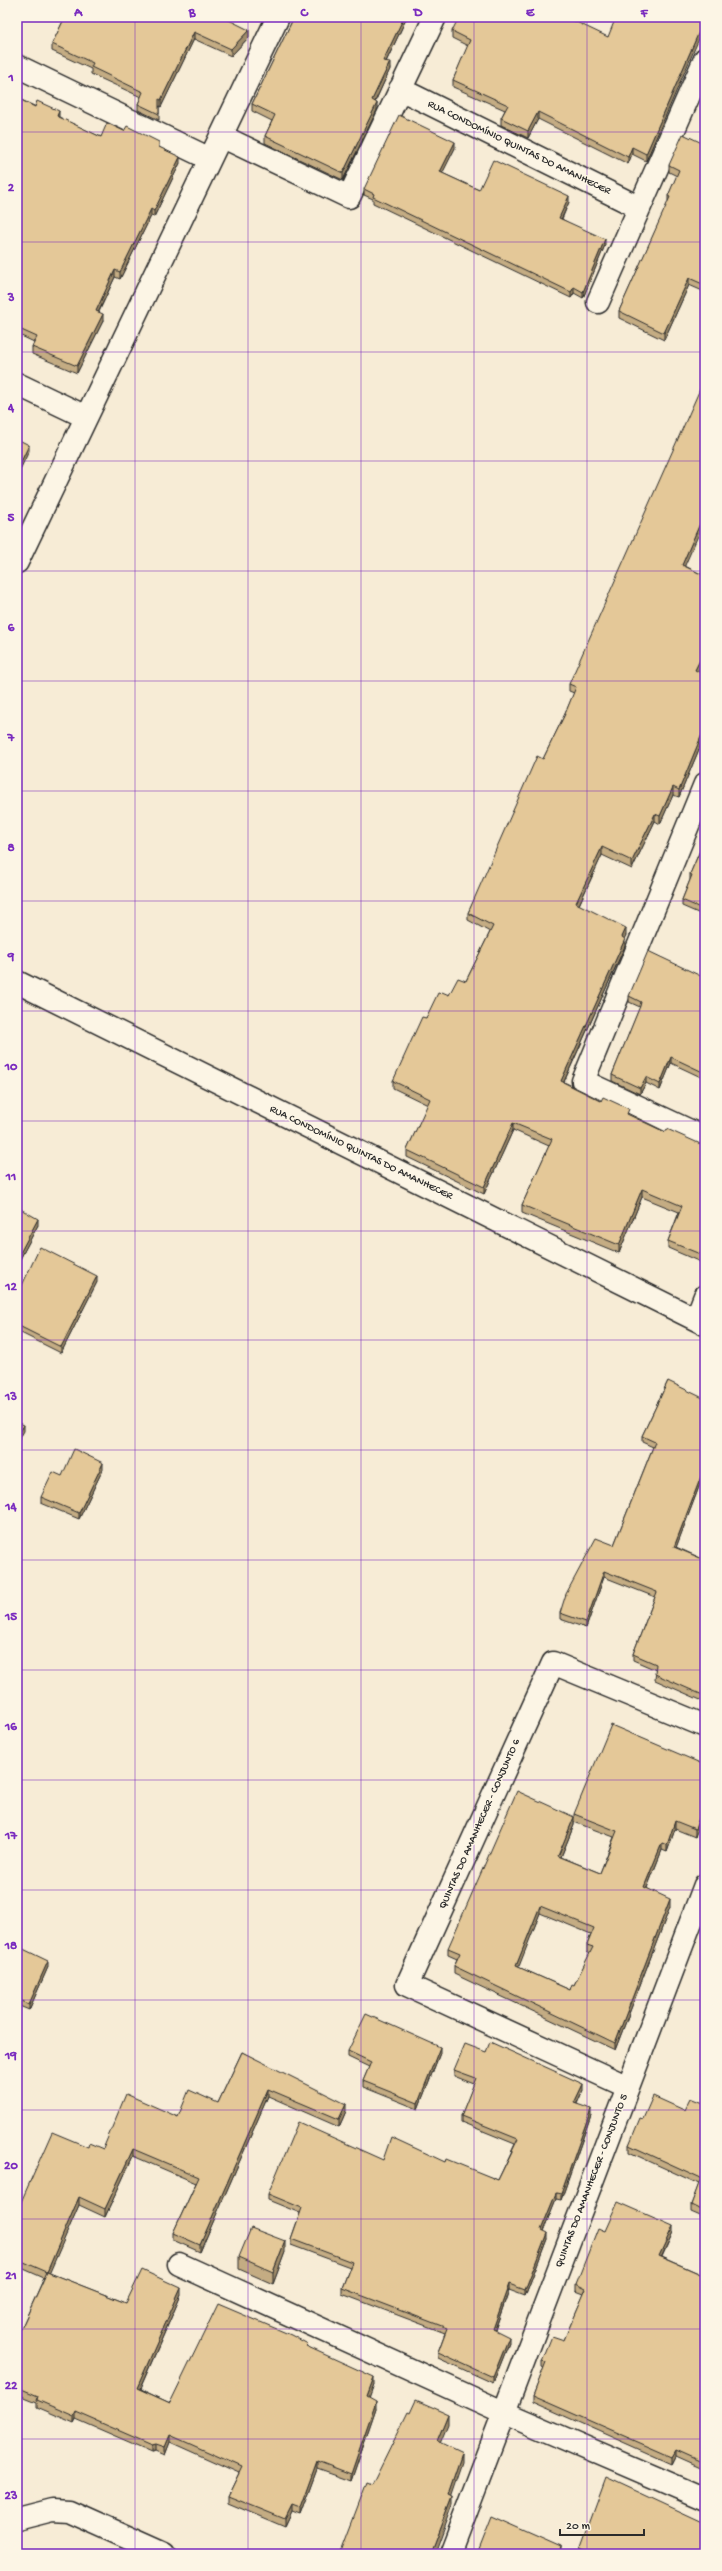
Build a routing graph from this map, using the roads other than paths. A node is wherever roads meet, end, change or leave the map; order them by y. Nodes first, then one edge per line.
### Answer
1 (278, 17) edge
2 (435, 17) edge
3 (705, 59) edge
4 (17, 66) edge
5 (400, 89) junction
6 (221, 136) junction
7 (210, 159) junction
8 (638, 207) junction
9 (598, 302) dead end
10 (17, 384) edge
11 (86, 417) junction
12 (17, 562) edge
13 (705, 784) edge
14 (17, 982) edge
15 (705, 1138) edge
16 (705, 1296) edge
17 (700, 1322) edge
18 (705, 1726) edge
19 (705, 1885) edge
20 (407, 1985) joint
21 (628, 2087) junction
22 (179, 2264) dead end
23 (503, 2412) junction
24 (705, 2499) edge
25 (17, 2519) edge
26 (165, 2554) edge
27 (450, 2554) edge

1 - 6 street
2 - 5 street
3 - 8 street
4 - 7 street
5 - 6 street
5 - 8 street, RUA CONDOMÍNIO QUINTAS DO AMANHECER
6 - 7 street
7 - 11 street
8 - 9 street
10 - 11 street
11 - 12 street
13 - 15 street
14 - 17 street, RUA CONDOMÍNIO QUINTAS DO AMANHECER
16 - 17 street
18 - 20 street, QUINTAS DO AMANHECER - CONJUNTO 6
19 - 21 street
20 - 21 street, QUINTAS DO AMANHECER - CONJUNTO 5
21 - 23 street, QUINTAS DO AMANHECER - CONJUNTO 5
22 - 23 street
23 - 24 street
23 - 27 street
25 - 26 street

